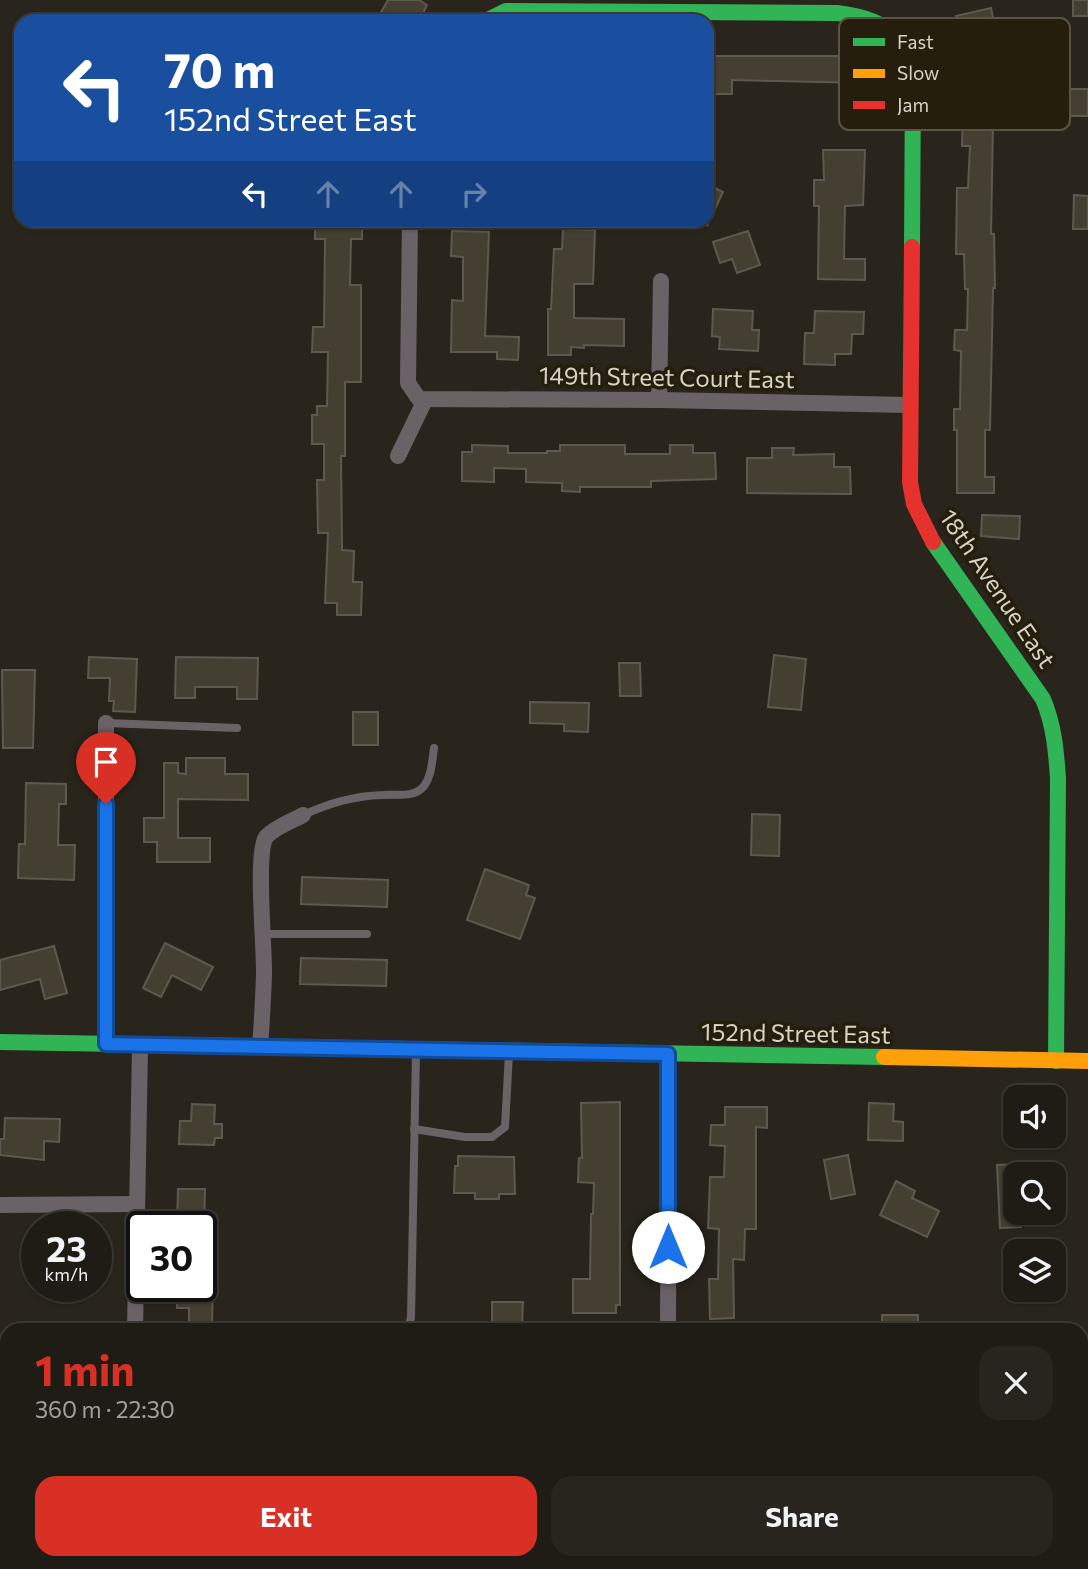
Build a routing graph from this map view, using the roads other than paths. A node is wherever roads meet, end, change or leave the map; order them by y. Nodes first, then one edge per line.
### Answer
1 (500, 14) edge
2 (866, 18) edge
3 (912, 130) edge
4 (410, 228) edge
5 (661, 281) dead end
6 (425, 400) junction
7 (659, 400) junction
8 (909, 405) junction
9 (398, 456) dead end
10 (106, 723) joint
11 (237, 728) dead end
12 (434, 748) dead end
13 (303, 815) joint
14 (264, 934) junction
15 (366, 934) dead end
16 (0, 1042) edge
17 (106, 1044) junction
18 (140, 1046) junction
19 (260, 1046) junction
20 (416, 1049) junction
21 (509, 1051) junction
22 (668, 1054) junction
23 (1056, 1061) junction
24 (1088, 1061) edge
25 (414, 1129) junction
26 (137, 1204) junction
27 (0, 1205) edge
28 (135, 1323) edge
29 (409, 1323) edge
30 (668, 1323) edge

1 - 2 street, 18th Avenue East
3 - 8 street, 18th Avenue East
4 - 6 street
5 - 7 street
6 - 7 street, 149th Street Court East
6 - 9 street
7 - 8 street, 149th Street Court East
8 - 23 street, 18th Avenue East
10 - 11 lane
10 - 17 street
12 - 13 lane
13 - 14 street
14 - 15 lane
14 - 19 street
16 - 17 street, 152nd Street East
17 - 18 street, 152nd Street East
18 - 19 street, 152nd Street East
18 - 26 street
19 - 20 street, 152nd Street East
20 - 21 street, 152nd Street East
20 - 25 lane
21 - 22 street, 152nd Street East
21 - 25 lane
22 - 23 street, 152nd Street East
22 - 30 street
23 - 24 street, 152nd Street East
25 - 29 lane
26 - 27 street
26 - 28 street

